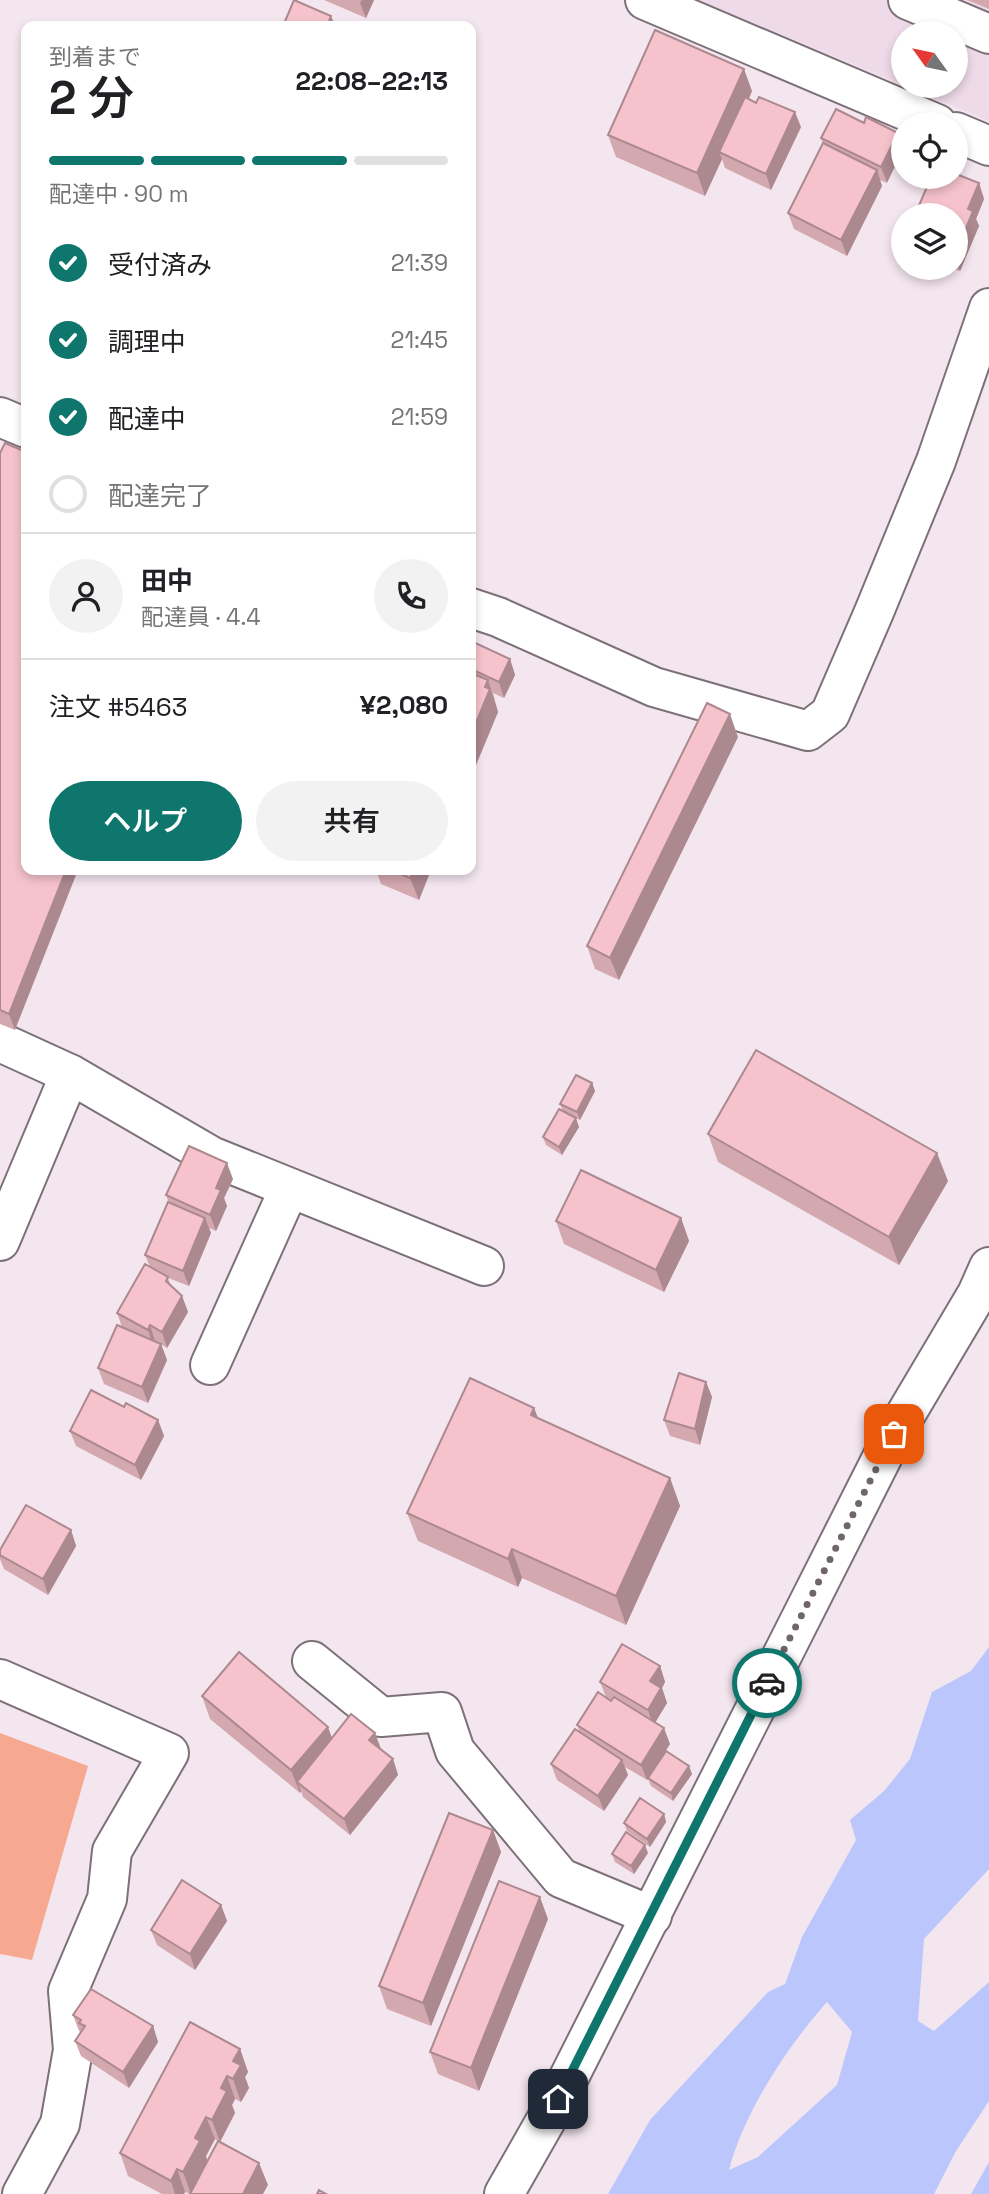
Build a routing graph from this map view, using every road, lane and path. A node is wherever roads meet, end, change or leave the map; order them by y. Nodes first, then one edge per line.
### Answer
1 (645, 0) edge
2 (908, 0) edge
3 (989, 34) edge
4 (909, 112) edge
5 (989, 308) edge
6 (0, 417) edge
7 (21, 426) edge
8 (476, 610) edge
9 (0, 1042) edge
10 (70, 1074) junction
11 (289, 1189) junction
12 (0, 1241) edge
13 (484, 1266) dead end
14 (983, 1281) edge
15 (210, 1365) dead end
16 (312, 1661) dead end
17 (0, 1679) edge
18 (652, 1916) junction
19 (22, 2194) edge
20 (504, 2194) edge

1 - 4 street
2 - 3 street
5 - 8 street
6 - 7 street
9 - 10 street
10 - 11 street
10 - 12 street
11 - 13 street
11 - 15 street
14 - 18 street
16 - 18 street
17 - 19 street
18 - 20 street

